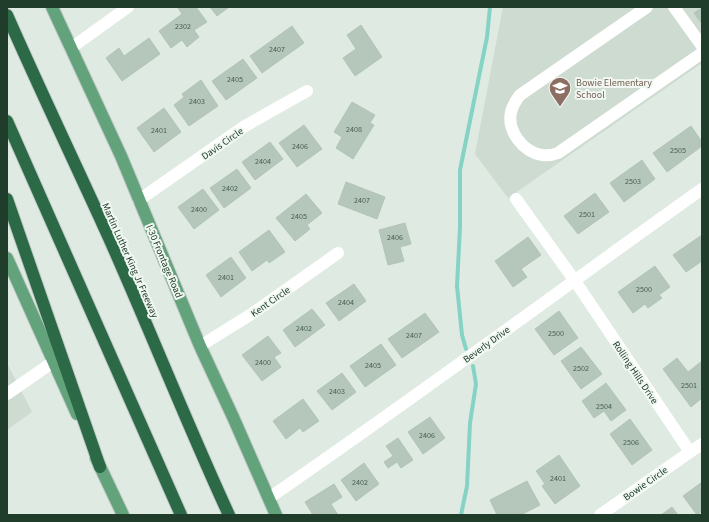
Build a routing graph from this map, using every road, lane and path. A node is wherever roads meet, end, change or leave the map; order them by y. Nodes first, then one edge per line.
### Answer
1 (52, 7) edge
2 (128, 7) edge
3 (647, 7) edge
4 (674, 7) edge
5 (7, 15) edge
6 (702, 46) edge
7 (71, 48) junction
8 (702, 53) edge
9 (307, 90) dead end
10 (7, 121) edge
11 (702, 189) edge
12 (7, 199) edge
13 (516, 199) dead end
14 (139, 200) junction
15 (338, 252) dead end
16 (7, 258) edge
17 (575, 280) junction
18 (200, 346) junction
19 (53, 362) junction
20 (7, 394) edge
21 (702, 444) edge
22 (690, 452) junction
23 (100, 467) junction
24 (269, 498) junction
25 (123, 515) edge
26 (181, 515) edge
27 (229, 515) edge
28 (276, 515) edge
29 (600, 515) edge

1 - 7 main road, I-30 Frontage Road
2 - 7 street
3 - 8 street
4 - 6 street
5 - 27 highway, Martin Luther King Jr Freeway
7 - 14 main road, I-30 Frontage Road
9 - 14 street, Davis Circle
10 - 26 highway
11 - 17 street, Beverly Drive
12 - 23 highway
13 - 17 street, Rolling Hills Drive
14 - 18 main road, I-30 Frontage Road
15 - 18 street, Kent Circle
16 - 19 main road
17 - 22 street, Rolling Hills Drive
17 - 24 street, Beverly Drive
18 - 24 main road, I-30 Frontage Road
19 - 20 street
19 - 23 main road
21 - 22 street
22 - 29 street, Bowie Circle
23 - 25 main road
24 - 28 main road, I-30 Frontage Road

